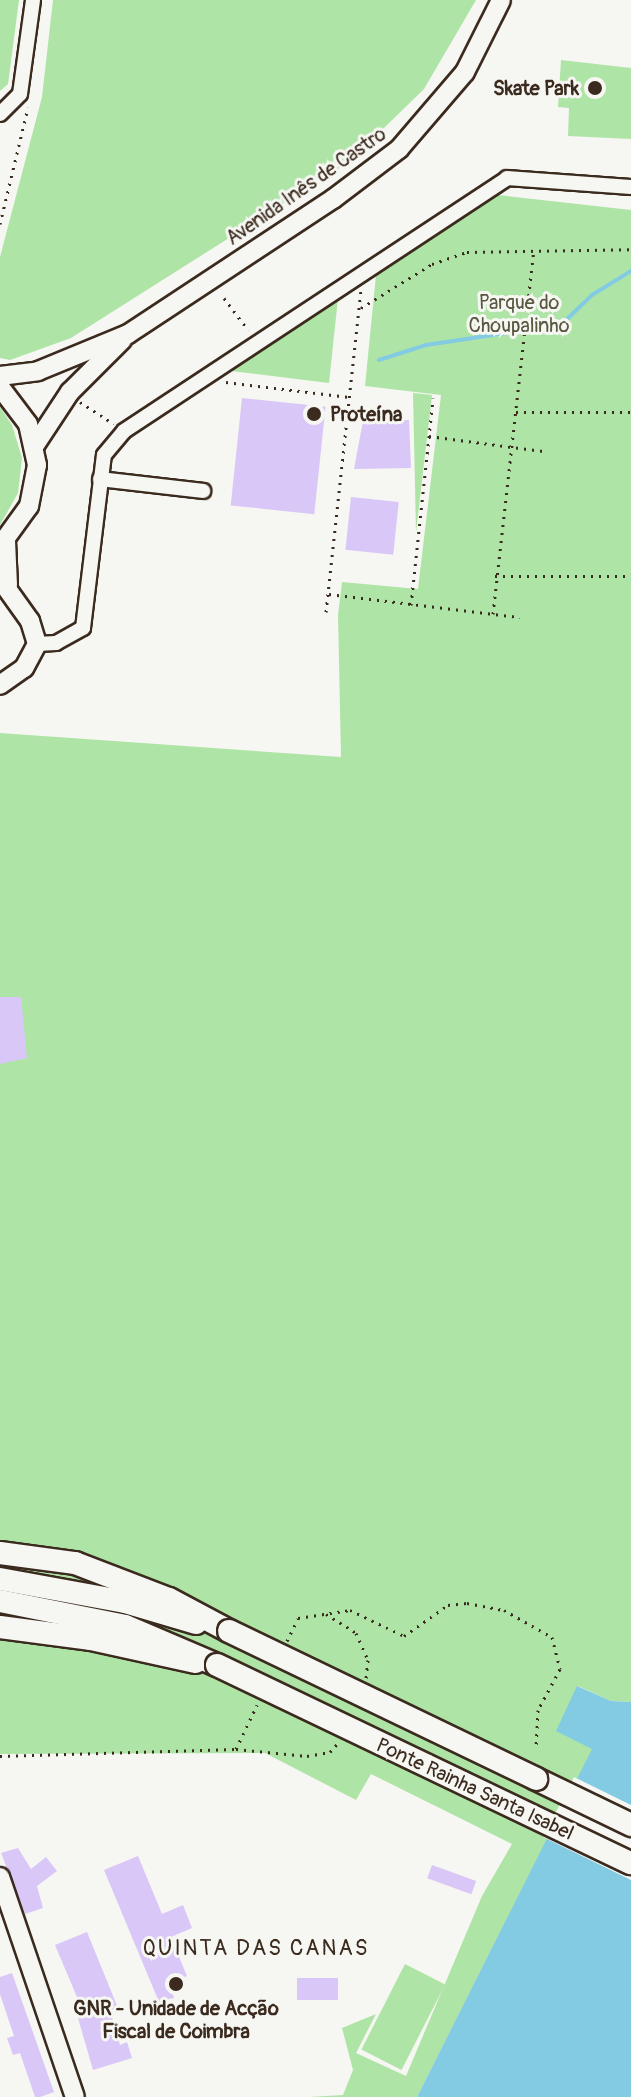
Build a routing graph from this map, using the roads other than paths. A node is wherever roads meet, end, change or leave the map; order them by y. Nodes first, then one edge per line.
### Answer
1 (33, 0) edge
2 (501, 0) edge
3 (0, 114) edge
4 (631, 187) edge
5 (128, 334) junction
6 (0, 376) edge
7 (0, 387) edge
8 (35, 445) junction
9 (100, 479) junction
10 (203, 491) dead end
11 (3, 543) edge
12 (4, 582) edge
13 (37, 644) junction
14 (0, 685) edge
15 (0, 1553) edge
16 (0, 1579) edge
17 (0, 1601) edge
18 (0, 1627) edge
19 (229, 1631) junction
20 (217, 1665) junction
21 (631, 1825) edge
22 (631, 1863) edge
23 (0, 1877) edge
24 (75, 2097) edge

1 - 3 street
2 - 5 main road, Avenida Inês de Castro
4 - 9 street
5 - 6 main road, Avenida Inês de Castro
5 - 8 main road, Avenida Inês de Castro
7 - 8 main road
8 - 11 main road
9 - 10 street
9 - 13 street
11 - 12 main road
12 - 13 main road
13 - 14 main road
15 - 19 highway
16 - 19 highway
17 - 20 highway
18 - 20 highway
19 - 21 highway, Ponte Rainha Santa Isabel, bridge
20 - 22 highway, Ponte Rainha Santa Isabel, bridge
23 - 24 main road

